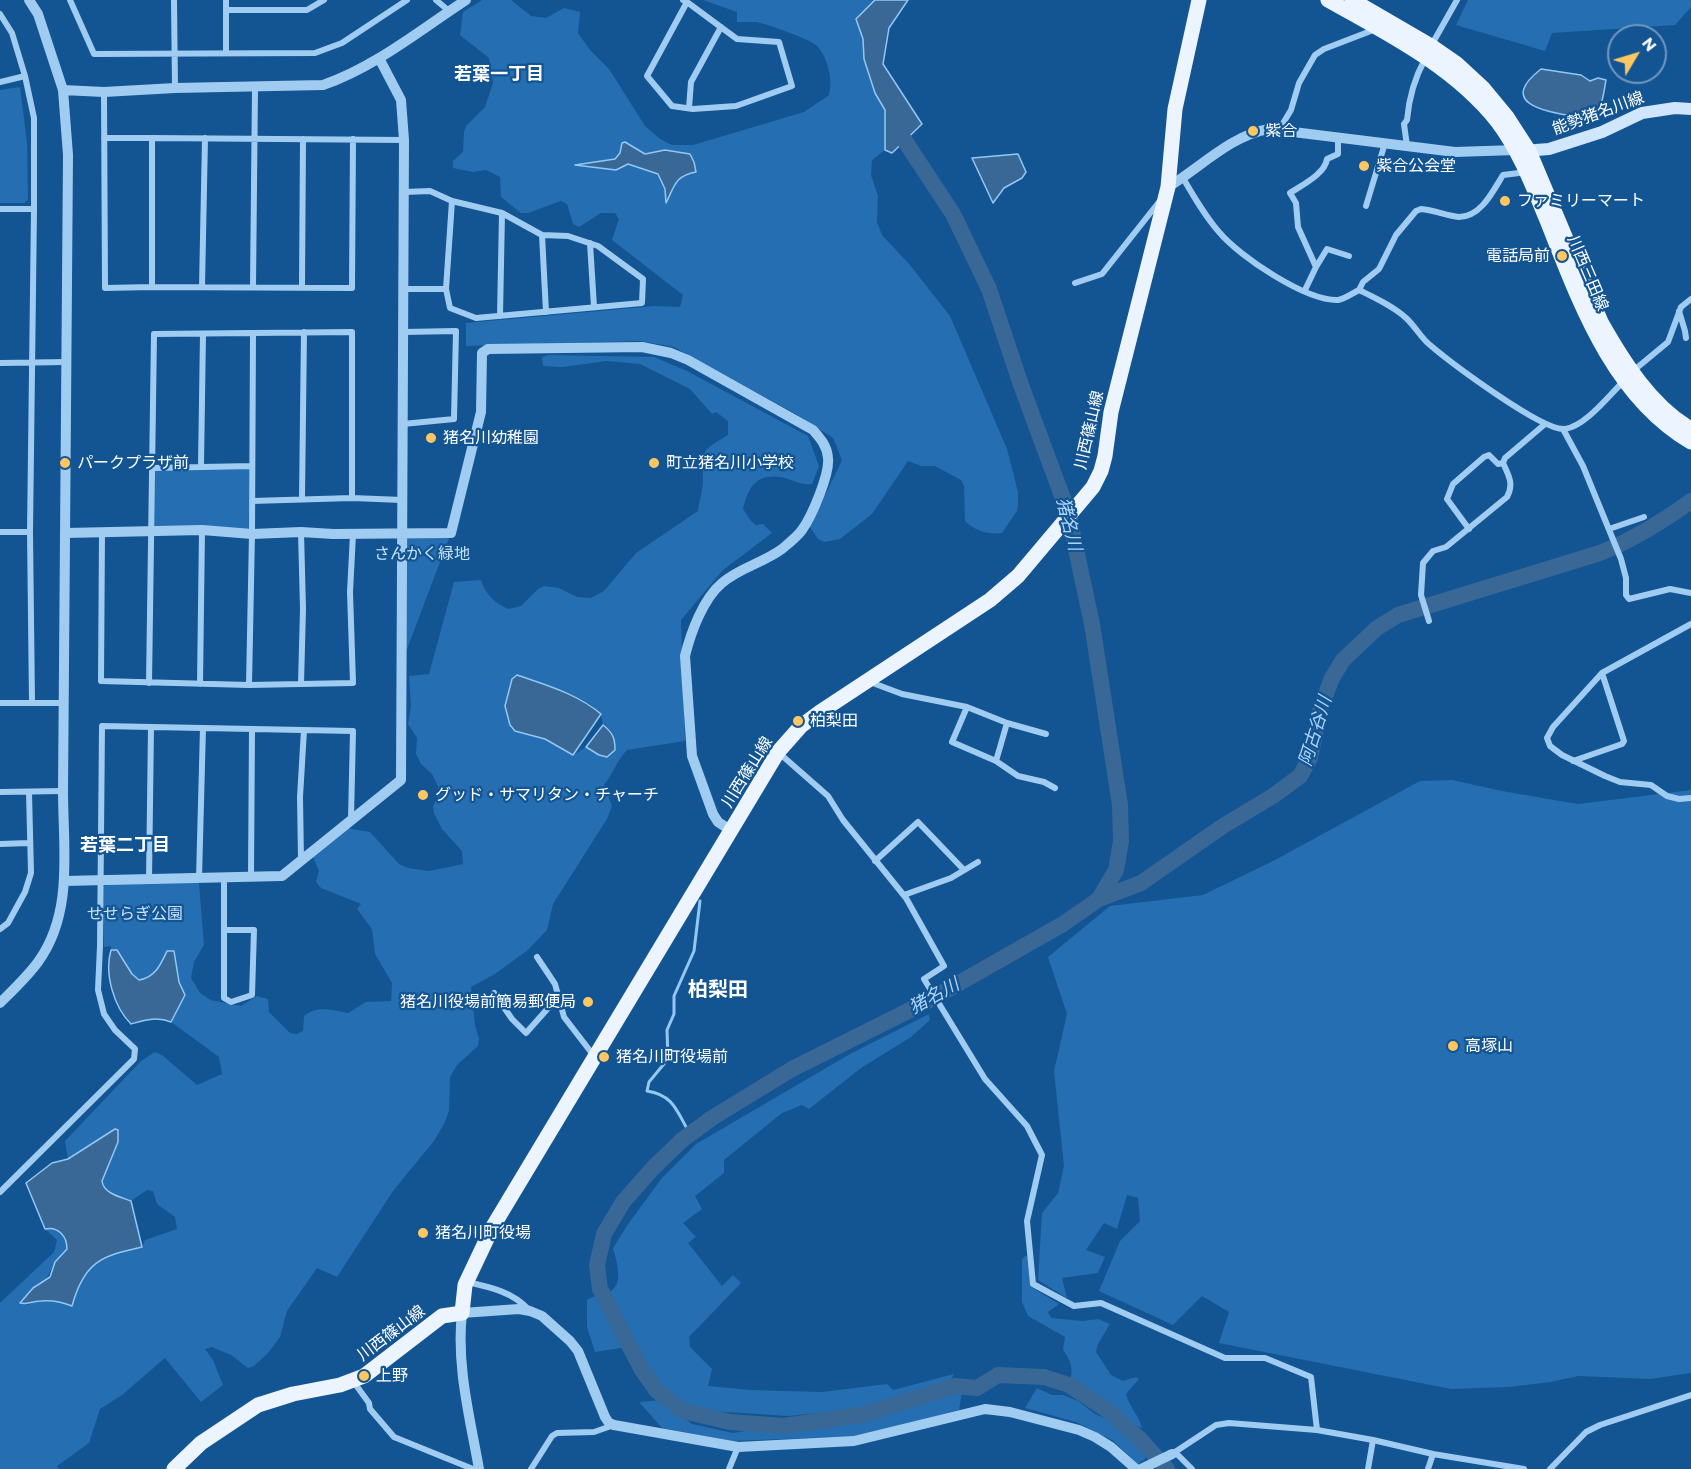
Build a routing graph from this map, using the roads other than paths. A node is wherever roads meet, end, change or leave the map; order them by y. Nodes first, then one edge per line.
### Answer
1 (29, 0) edge
2 (70, 0) edge
3 (174, 0) edge
4 (226, 0) edge
5 (324, 0) edge
6 (407, 0) edge
7 (436, 0) edge
8 (466, 0) edge
9 (1199, 0) edge
10 (1328, 0) edge
11 (1352, 0) edge
12 (1457, 0) edge
13 (685, 1) edge
14 (226, 10) junction
15 (449, 11) junction
16 (0, 14) edge
17 (721, 27) junction
18 (1377, 28) junction
19 (1429, 52) junction
20 (226, 53) junction
21 (175, 55) junction
22 (379, 58) junction
23 (25, 76) junction
24 (0, 82) edge
25 (255, 87) junction
26 (176, 88) junction
27 (63, 90) junction
28 (104, 92) junction
29 (689, 108) junction
30 (1691, 109) edge
31 (1279, 130) junction
32 (1338, 137) junction
33 (104, 138) junction
34 (152, 138) junction
35 (205, 138) junction
36 (254, 139) junction
37 (303, 139) junction
38 (353, 140) junction
39 (404, 140) junction
40 (1385, 143) junction
41 (1407, 146) junction
42 (1523, 151) junction
43 (1527, 172) junction
44 (1183, 178) junction
45 (1167, 191) junction
46 (404, 192) junction
47 (452, 201) junction
48 (1366, 206) dead end
49 (0, 209) edge
50 (34, 209) junction
51 (502, 213) junction
52 (542, 235) junction
53 (590, 243) junction
54 (1349, 256) dead end
55 (1316, 267) junction
56 (1075, 283) dead end
57 (253, 286) junction
58 (302, 286) junction
59 (152, 287) junction
60 (202, 287) junction
61 (404, 289) junction
62 (446, 289) junction
63 (1305, 290) junction
64 (1359, 290) junction
65 (1691, 299) edge
66 (594, 308) junction
67 (1679, 311) junction
68 (546, 312) junction
69 (500, 316) junction
70 (304, 332) junction
71 (404, 332) junction
72 (253, 333) junction
73 (203, 334) junction
74 (1686, 338) dead end
75 (32, 362) junction
76 (67, 362) junction
77 (0, 363) edge
78 (1628, 376) junction
79 (403, 424) junction
80 (1545, 424) junction
81 (1563, 429) junction
82 (1691, 429) edge
83 (1691, 442) edge
84 (1503, 463) junction
85 (201, 465) junction
86 (252, 466) junction
87 (152, 468) junction
88 (302, 498) junction
89 (352, 498) junction
90 (402, 500) junction
91 (252, 501) junction
92 (1644, 517) dead end
93 (1469, 529) junction
94 (202, 530) junction
95 (151, 531) junction
96 (0, 532) edge
97 (30, 532) junction
98 (102, 532) junction
99 (301, 532) junction
100 (1610, 532) junction
101 (66, 533) junction
102 (252, 534) junction
103 (353, 534) junction
104 (401, 534) junction
105 (1691, 593) edge
106 (1429, 621) dead end
107 (1691, 624) edge
108 (1602, 673) junction
109 (866, 681) junction
110 (149, 683) junction
111 (200, 684) junction
112 (301, 684) junction
113 (249, 685) junction
114 (32, 703) junction
115 (64, 703) junction
116 (0, 704) edge
117 (968, 707) junction
118 (1007, 723) junction
119 (151, 727) junction
120 (202, 728) junction
121 (252, 729) junction
122 (304, 730) junction
123 (1046, 734) dead end
124 (778, 752) junction
125 (996, 761) junction
126 (1573, 761) junction
127 (1055, 788) dead end
128 (63, 791) junction
129 (0, 792) edge
130 (29, 792) junction
131 (1691, 798) edge
132 (351, 820) junction
133 (732, 831) junction
134 (29, 843) junction
135 (0, 844) edge
136 (301, 861) junction
137 (875, 861) junction
138 (978, 862) dead end
139 (964, 870) junction
140 (224, 877) junction
141 (251, 877) junction
142 (199, 878) junction
143 (148, 879) junction
144 (64, 881) junction
145 (100, 881) junction
146 (904, 895) junction
147 (0, 929) edge
148 (225, 930) junction
149 (537, 957) dead end
150 (494, 993) dead end
151 (559, 1002) junction
152 (0, 1003) edge
153 (596, 1058) junction
154 (0, 1192) edge
155 (466, 1282) junction
156 (530, 1311) junction
157 (462, 1313) junction
158 (352, 1380) junction
159 (1691, 1395) edge
160 (614, 1425) junction
161 (1317, 1430) junction
162 (1373, 1440) junction
163 (738, 1447) junction
164 (1173, 1453) junction
165 (1433, 1454) junction
166 (1502, 1467) edge
167 (174, 1469) edge
168 (472, 1469) edge
169 (479, 1469) edge
170 (531, 1469) edge
171 (729, 1469) edge
172 (1140, 1469) edge
173 (1192, 1469) edge
174 (1368, 1469) edge
175 (1428, 1469) edge
176 (1524, 1469) edge
177 (1550, 1469) edge

1 - 27 street
2 - 21 street
3 - 21 street
4 - 14 street
5 - 14 street
6 - 20 street
7 - 15 street
8 - 15 street
9 - 45 main road, 川西篠山線
10 - 18 main road, 川西三田線
11 - 19 main road, 川西三田線
12 - 19 street
13 - 17 street
13 - 29 street
14 - 20 street
15 - 22 street
16 - 23 street
17 - 29 street
17 - 29 street
18 - 19 main road, 川西三田線
18 - 31 street
19 - 41 street
19 - 42 main road, 川西三田線
20 - 21 street
21 - 26 street
22 - 25 street
22 - 39 street
23 - 24 street
23 - 50 street
25 - 26 street
25 - 36 street
26 - 28 street
27 - 28 street
27 - 76 street
28 - 33 street
30 - 42 main road, 能勢猪名川線
31 - 32 street
31 - 44 street
32 - 40 street
32 - 55 street
33 - 34 street
33 - 59 street
34 - 35 street
34 - 59 street
35 - 36 street
35 - 60 street
36 - 37 street
36 - 57 street
37 - 38 street
37 - 58 street
38 - 39 street
38 - 58 street
39 - 46 street
40 - 41 street
40 - 48 street
41 - 42 street
42 - 43 main road, 川西三田線
42 - 78 main road, 川西三田線
43 - 64 street
43 - 78 main road, 川西三田線
44 - 45 street
44 - 63 street
45 - 56 street
45 - 109 main road, 川西篠山線
46 - 47 street
46 - 61 street
47 - 51 street
47 - 62 street
49 - 50 street
50 - 75 street
51 - 52 street
51 - 69 street
52 - 53 street
52 - 68 street
53 - 66 street
53 - 66 street
54 - 55 street
55 - 63 street
57 - 58 street
57 - 60 street
59 - 60 street
61 - 62 street
61 - 71 street
62 - 69 street
63 - 64 street
64 - 80 street
65 - 67 street
66 - 68 street
67 - 74 street
67 - 78 street
68 - 69 street
70 - 72 street
70 - 88 street
70 - 89 street
71 - 79 street
71 - 79 street
72 - 73 street
72 - 86 street
73 - 85 street
73 - 87 street
75 - 76 street
75 - 77 street
75 - 97 street
76 - 101 street
78 - 81 street
78 - 82 main road, 川西三田線
78 - 83 main road, 川西三田線
79 - 90 street
80 - 81 street
80 - 84 street
81 - 100 street
84 - 93 street
84 - 93 street
85 - 86 street
85 - 87 street
86 - 91 street
87 - 95 street
88 - 89 street
88 - 91 street
89 - 90 street
90 - 104 street
91 - 102 street
92 - 100 street
93 - 106 street
94 - 95 street
94 - 102 street
94 - 111 street
95 - 98 street
95 - 110 street
96 - 97 street
97 - 114 street
98 - 101 street
98 - 110 street
99 - 102 street
99 - 103 street
99 - 112 street
100 - 105 street
101 - 115 street
102 - 113 street
103 - 104 street
103 - 112 street
104 - 132 street
104 - 133 street
107 - 108 street
108 - 126 street
108 - 126 street
109 - 117 street
109 - 124 main road, 川西篠山線
110 - 111 street
111 - 113 street
112 - 113 street
114 - 115 street
114 - 116 street
115 - 128 street
117 - 118 street
117 - 125 street
118 - 123 street
118 - 125 street
119 - 120 street
119 - 143 street
119 - 145 street
120 - 121 street
120 - 142 street
121 - 122 street
121 - 141 street
122 - 132 street
122 - 136 street
124 - 133 main road, 川西篠山線
124 - 137 street
125 - 127 street
126 - 131 street
128 - 130 street
128 - 144 street
129 - 130 street
130 - 134 street
132 - 136 street
133 - 153 main road, 川西篠山線
134 - 135 street
134 - 147 street
136 - 141 street
137 - 139 street
137 - 146 street
138 - 139 street
139 - 146 street
140 - 141 street
140 - 142 street
140 - 148 street
142 - 143 street
143 - 145 street
144 - 145 street
144 - 152 street
145 - 154 street
146 - 161 street
148 - 148 street
149 - 151 street
150 - 151 street
151 - 153 street
153 - 155 main road, 川西篠山線
155 - 156 street
155 - 157 main road, 川西篠山線
156 - 157 street
156 - 160 street
157 - 158 main road, 川西篠山線
157 - 169 street
158 - 167 main road, 川西篠山線
158 - 168 street
159 - 177 street
160 - 163 street
160 - 170 street
161 - 162 street
161 - 164 street
162 - 165 street
162 - 174 street
163 - 171 street
163 - 172 street
164 - 172 street
164 - 173 street
165 - 166 street
165 - 175 street
166 - 176 street

